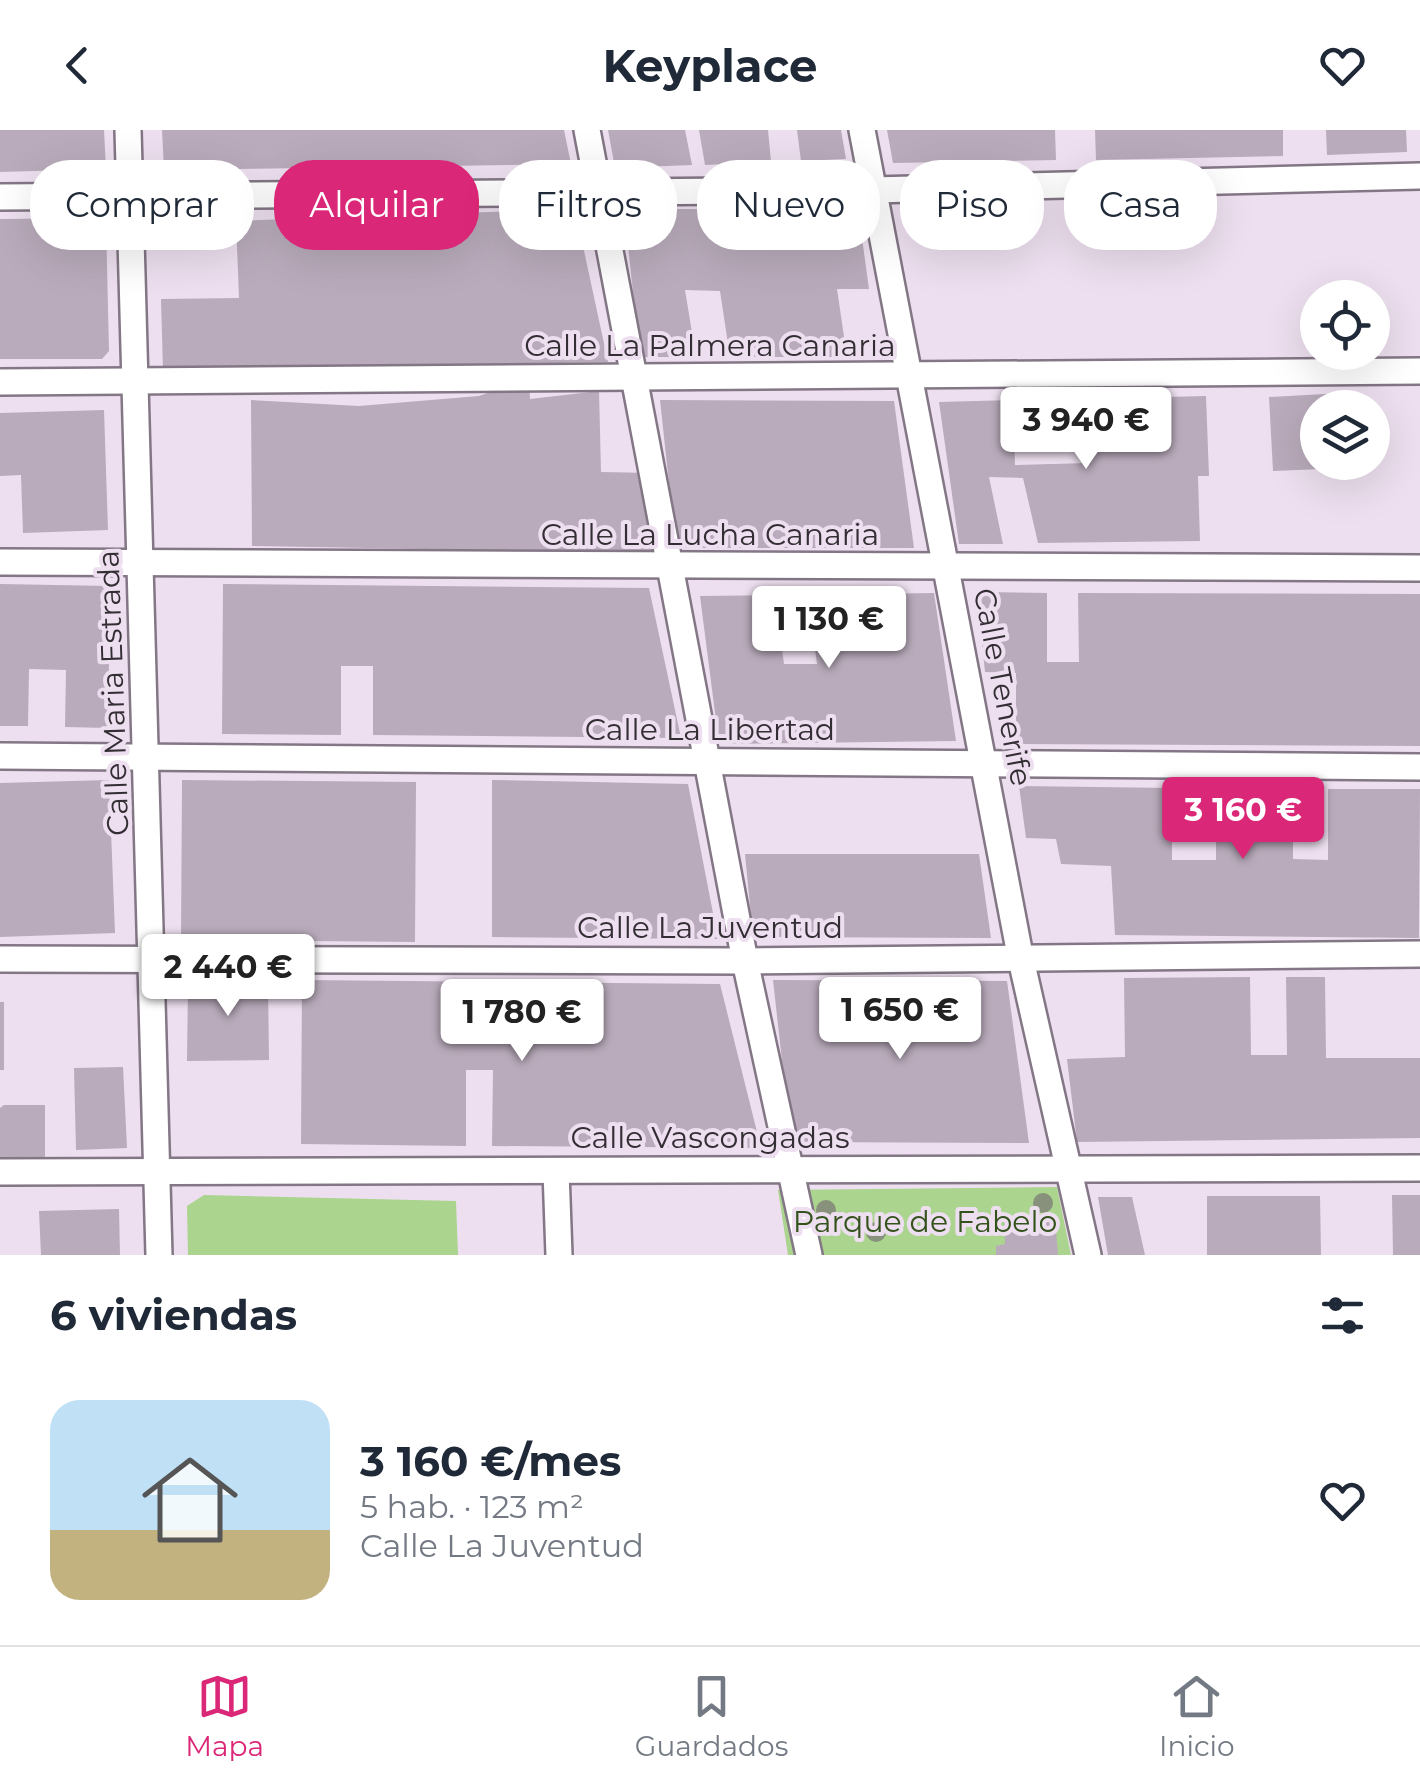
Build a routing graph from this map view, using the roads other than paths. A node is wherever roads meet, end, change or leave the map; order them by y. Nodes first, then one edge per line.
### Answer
1 (128, 130) edge
2 (587, 130) edge
3 (862, 130) edge
4 (128, 160) edge
5 (592, 160) edge
6 (868, 160) edge
7 (1420, 176) edge
8 (880, 190) edge
9 (499, 192) edge
10 (254, 195) edge
11 (0, 197) edge
12 (30, 197) edge
13 (880, 228) edge
14 (130, 250) edge
15 (609, 250) edge
16 (1420, 371) edge
17 (907, 377) junction
18 (634, 378) junction
19 (0, 382) edge
20 (134, 382) junction
21 (0, 562) edge
22 (142, 563) junction
23 (946, 565) junction
24 (670, 568) junction
25 (1420, 568) edge
26 (0, 756) edge
27 (146, 758) junction
28 (708, 761) junction
29 (984, 764) junction
30 (1420, 766) edge
31 (1420, 954) edge
32 (1020, 955) junction
33 (0, 959) edge
34 (153, 959) junction
35 (746, 962) junction
36 (1420, 1168) edge
37 (789, 1169) junction
38 (1070, 1169) junction
39 (556, 1171) junction
40 (0, 1172) edge
41 (155, 1172) junction
42 (159, 1255) edge
43 (559, 1255) edge
44 (809, 1255) edge
45 (1088, 1255) edge

1 - 4 street, Calle Maria Estrada
2 - 5 street
3 - 6 street, Calle Tenerife
7 - 8 street
9 - 10 street
11 - 12 street
13 - 17 street, Calle Tenerife
14 - 20 street, Calle Maria Estrada
15 - 18 street
16 - 17 street, Calle La Palmera Canaria
17 - 18 street, Calle La Palmera Canaria
17 - 23 street, Calle Tenerife
18 - 20 street, Calle La Palmera Canaria
18 - 24 street
19 - 20 street, Calle La Palmera Canaria
20 - 22 street, Calle Maria Estrada
21 - 22 street, Calle La Lucha Canaria
22 - 24 street, Calle La Lucha Canaria
22 - 27 street, Calle Maria Estrada
23 - 24 street, Calle La Lucha Canaria
23 - 25 street, Calle La Lucha Canaria
23 - 29 street, Calle Tenerife
24 - 28 street
26 - 27 street, Calle La Libertad
27 - 28 street, Calle La Libertad
27 - 34 street, Calle Maria Estrada
28 - 29 street, Calle La Libertad
28 - 35 street
29 - 30 street, Calle La Libertad
29 - 32 street, Calle Tenerife
31 - 32 street, Calle La Juventud
32 - 35 street, Calle La Juventud
32 - 38 street, Calle Tenerife
33 - 34 street, Calle La Juventud
34 - 35 street, Calle La Juventud
34 - 41 street, Calle Maria Estrada
35 - 37 street
36 - 38 street, Calle Vascongadas
37 - 38 street, Calle Vascongadas
37 - 39 street, Calle Vascongadas
37 - 44 street
38 - 45 street, Calle Tenerife
39 - 41 street, Calle Vascongadas
39 - 43 street
40 - 41 street, Calle Vascongadas
41 - 42 street, Calle Maria Estrada

